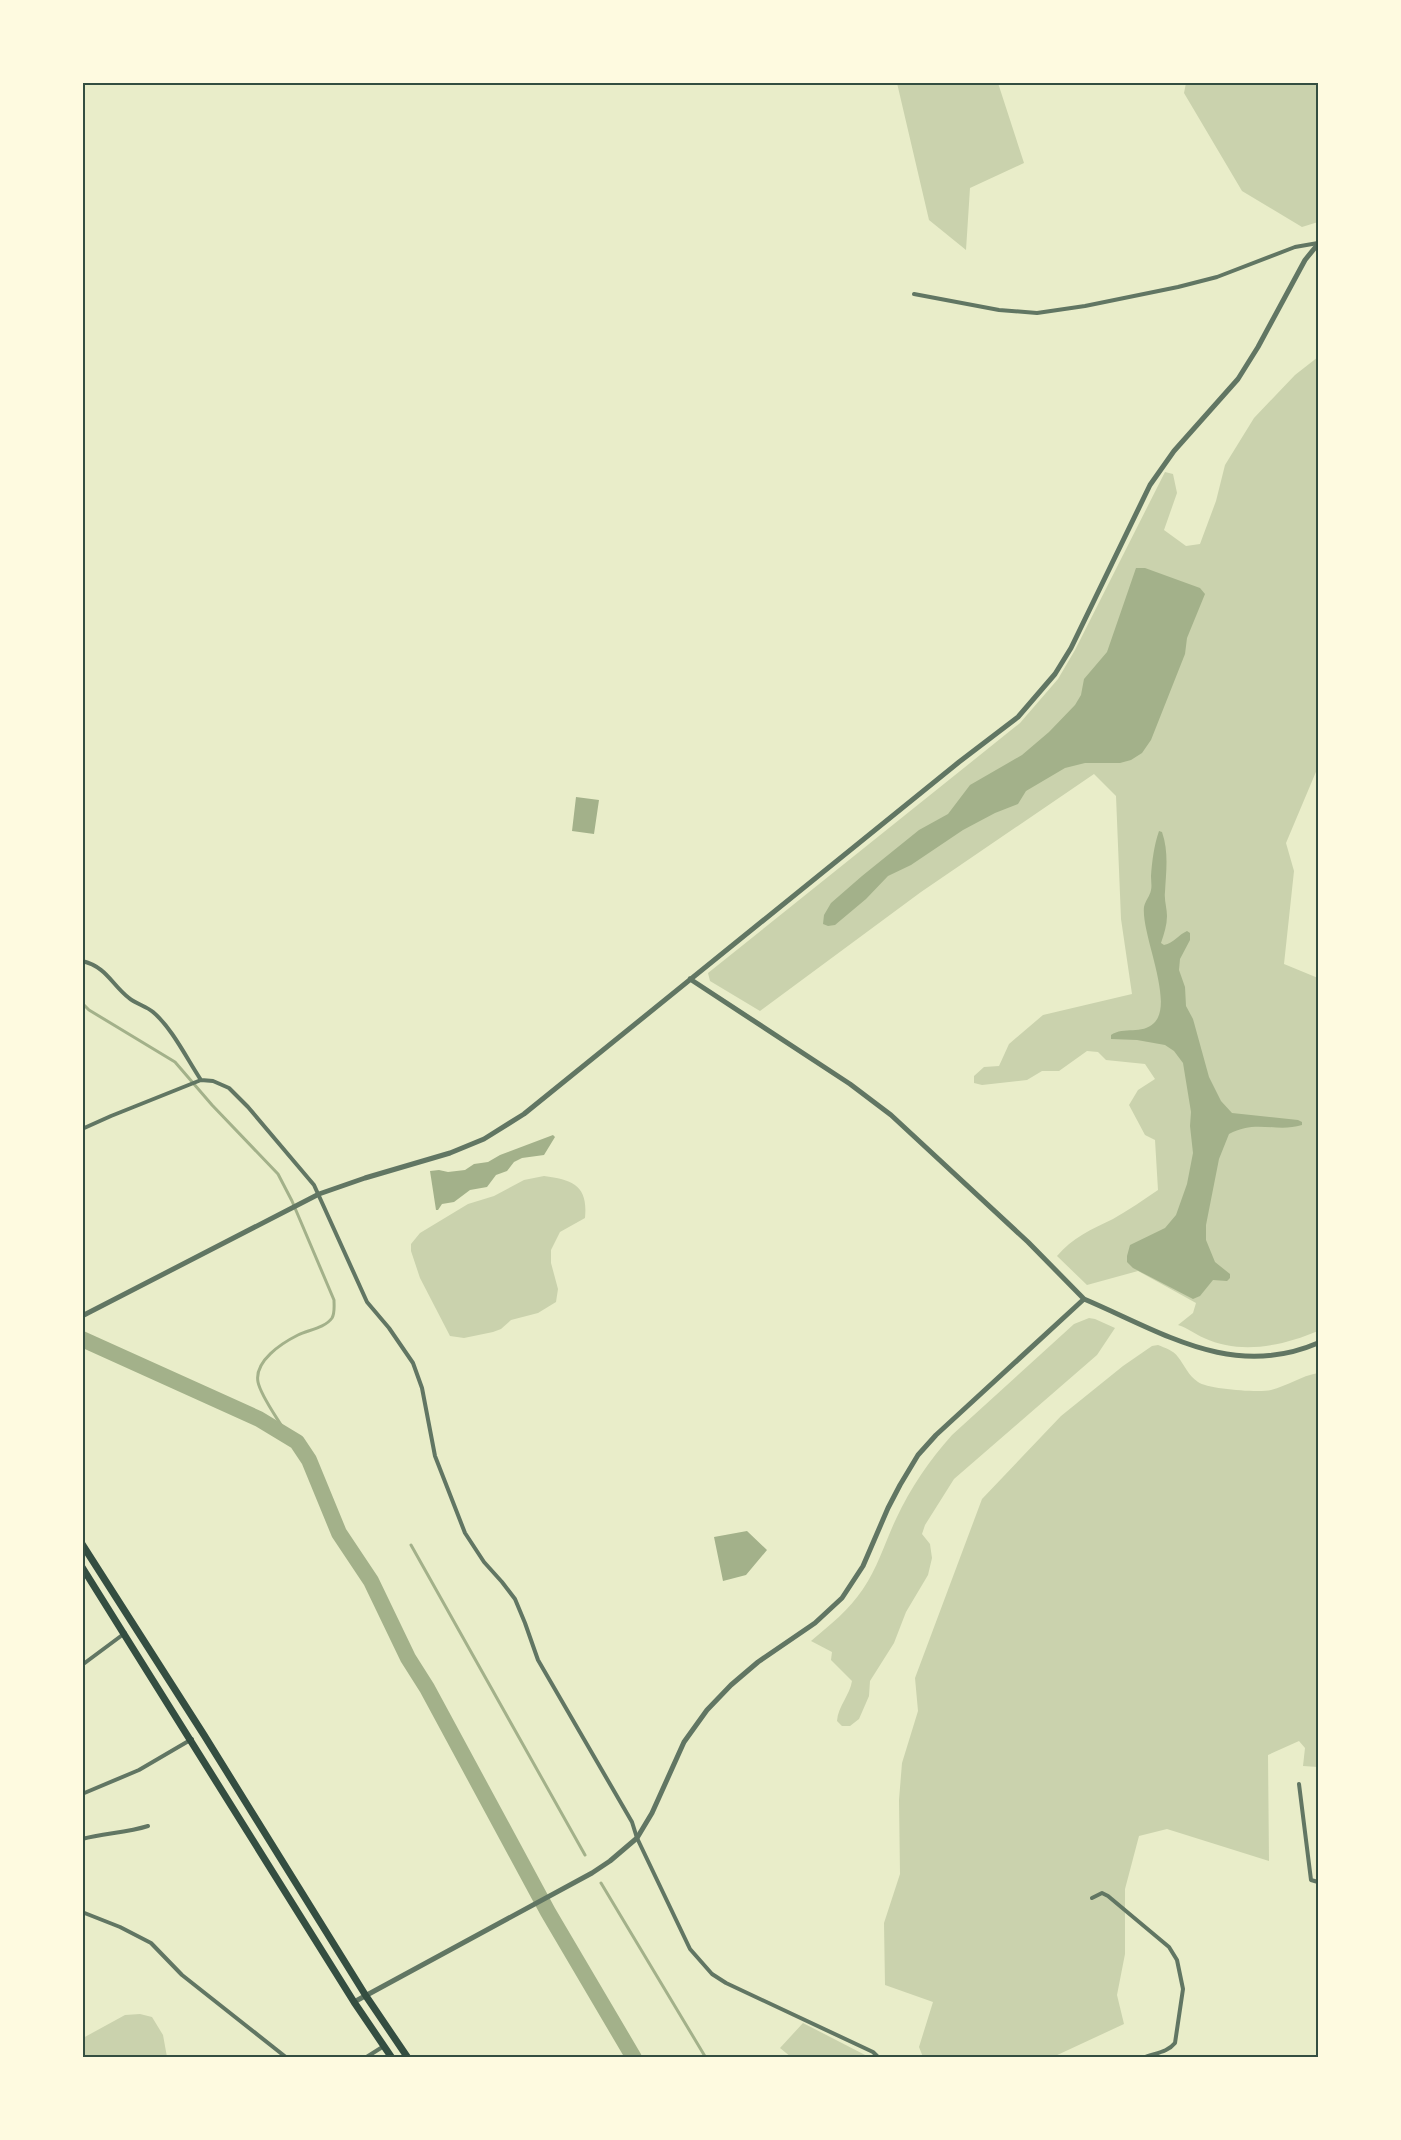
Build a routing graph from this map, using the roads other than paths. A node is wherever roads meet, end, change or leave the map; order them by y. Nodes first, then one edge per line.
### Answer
1 (1318, 243) edge
2 (914, 294) dead end
3 (82, 961) edge
4 (690, 979) junction
5 (201, 1080) junction
6 (82, 1129) edge
7 (319, 1194) junction
8 (1084, 1299) junction
9 (82, 1316) edge
10 (1318, 1343) edge
11 (82, 1544) edge
12 (82, 1567) edge
13 (125, 1633) junction
14 (82, 1665) edge
15 (192, 1739) junction
16 (1299, 1784) dead end
17 (82, 1794) edge
18 (148, 1826) dead end
19 (637, 1838) junction
20 (82, 1839) edge
21 (1318, 1882) edge
22 (1092, 1898) dead end
23 (82, 1912) edge
24 (366, 1996) junction
25 (354, 2002) junction
26 (384, 2046) junction
27 (288, 2058) edge
28 (365, 2058) edge
29 (392, 2058) edge
30 (408, 2058) edge
31 (879, 2058) edge
32 (1143, 2058) edge

1 - 2 street
1 - 4 street
3 - 5 street
4 - 7 street
4 - 8 street
5 - 6 street
5 - 7 street
7 - 9 street
7 - 19 street
8 - 10 street
8 - 19 street
11 - 24 main road
12 - 13 main road
13 - 14 street
13 - 15 main road
15 - 17 street
15 - 25 main road
16 - 21 street
18 - 20 street
19 - 24 street
19 - 31 street
22 - 32 street
23 - 27 street
24 - 25 street
24 - 30 main road
25 - 26 main road
26 - 28 street
26 - 29 main road

